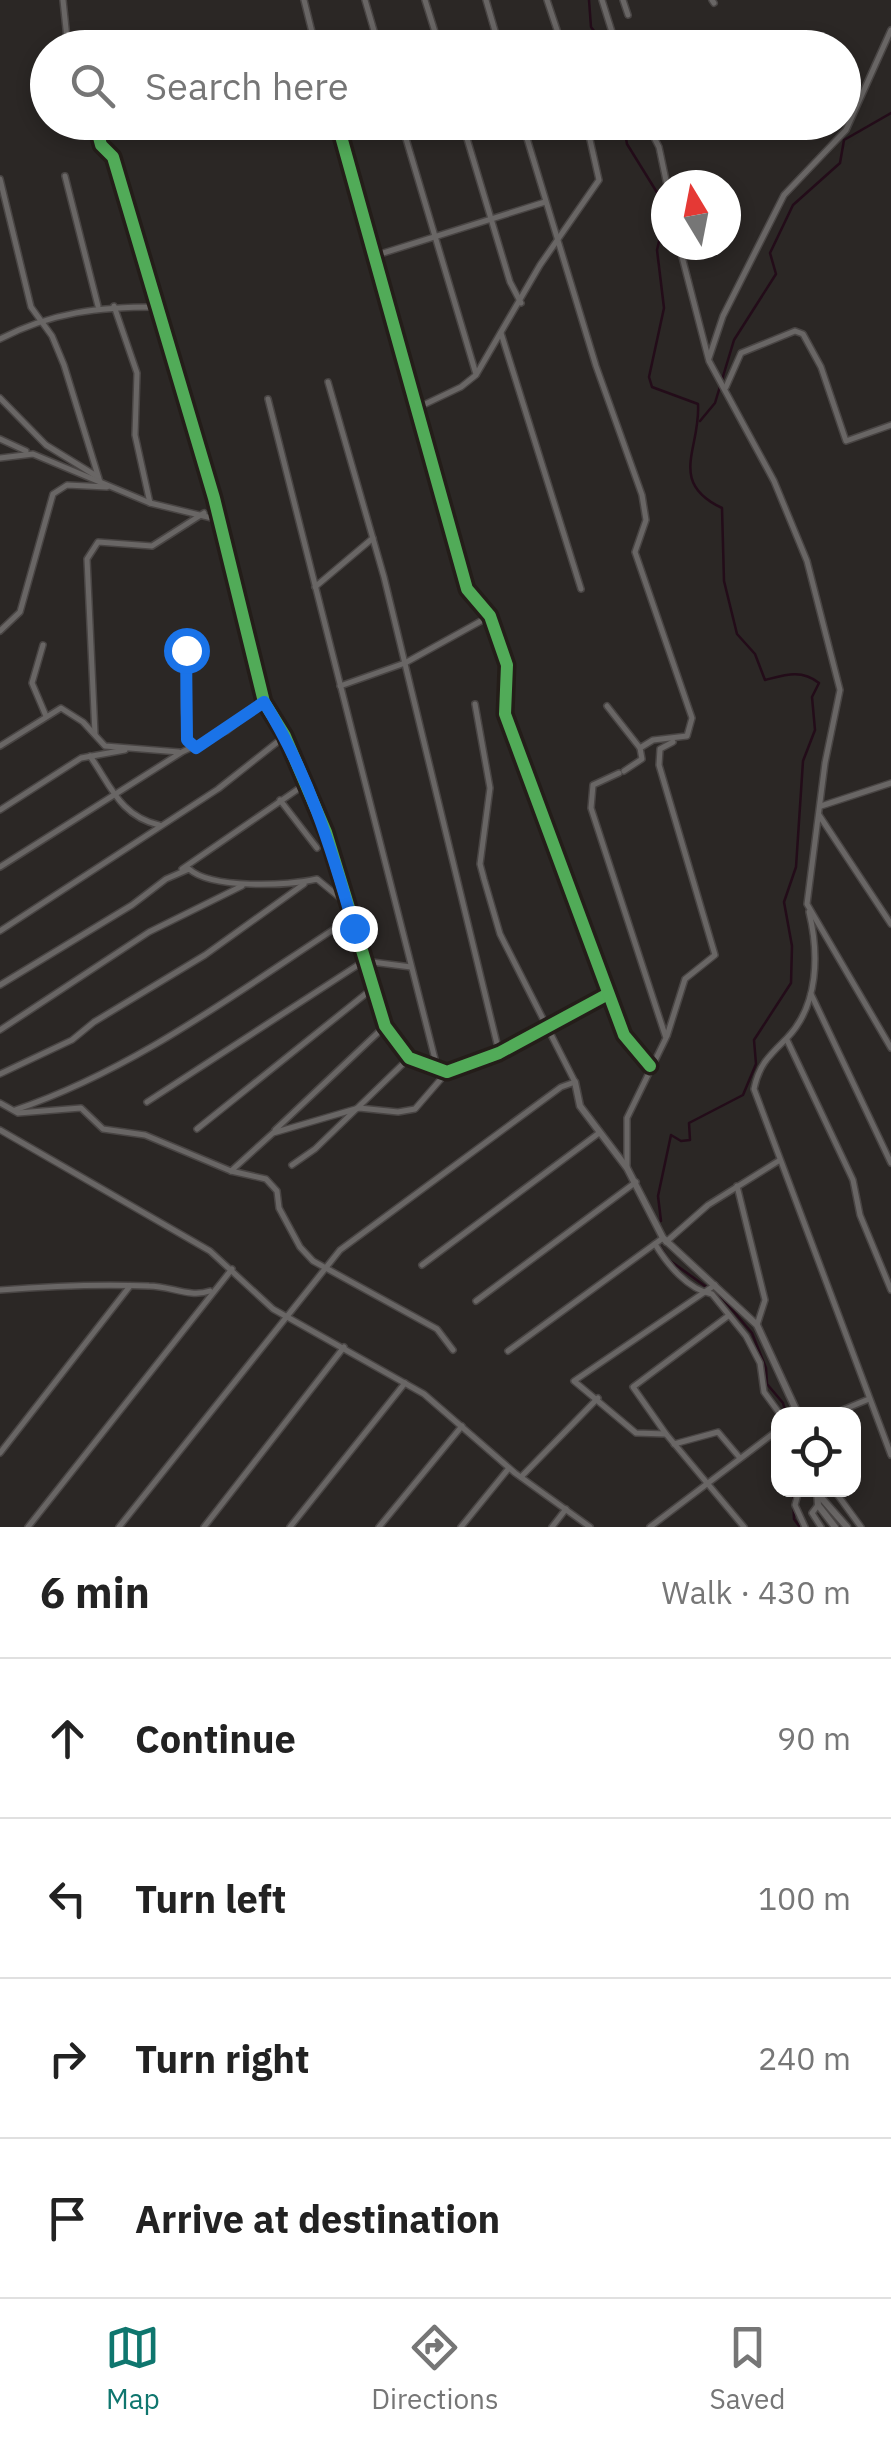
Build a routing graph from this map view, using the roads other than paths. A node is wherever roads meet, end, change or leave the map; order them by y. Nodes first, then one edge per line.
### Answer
1 (63, 0) edge
2 (304, 0) edge
3 (365, 0) edge
4 (425, 0) edge
5 (486, 0) edge
6 (548, 0) edge
7 (602, 0) edge
8 (623, 0) edge
9 (628, 16) dead end
10 (66, 30) edge
11 (312, 30) edge
12 (374, 30) edge
13 (434, 30) edge
14 (495, 30) edge
15 (558, 30) edge
16 (612, 30) edge
17 (891, 30) edge
18 (861, 97) edge
19 (99, 140) edge
20 (342, 140) edge
21 (406, 140) edge
22 (467, 140) edge
23 (527, 140) edge
24 (590, 140) edge
25 (656, 140) edge
26 (836, 140) edge
27 (664, 170) edge
28 (65, 176) dead end
29 (0, 179) edge
30 (545, 202) junction
31 (491, 219) junction
32 (435, 238) junction
33 (558, 244) junction
34 (376, 255) junction
35 (683, 260) edge
36 (521, 302) junction
37 (98, 306) junction
38 (114, 306) junction
39 (157, 307) junction
40 (39, 319) junction
41 (501, 333) junction
42 (0, 338) edge
43 (708, 361) junction
44 (476, 374) junction
45 (328, 382) dead end
46 (726, 387) junction
47 (0, 398) edge
48 (268, 399) dead end
49 (420, 407) junction
50 (891, 425) edge
51 (0, 439) edge
52 (34, 454) junction
53 (0, 458) edge
54 (100, 480) junction
55 (114, 488) junction
56 (150, 503) junction
57 (204, 514) junction
58 (218, 522) junction
59 (373, 538) junction
60 (316, 587) junction
61 (581, 590) dead end
62 (490, 616) junction
63 (0, 631) edge
64 (43, 645) dead end
65 (186, 650) dead end
66 (405, 664) junction
67 (340, 686) junction
68 (264, 702) junction
69 (476, 704) dead end
70 (608, 706) dead end
71 (46, 716) junction
72 (285, 736) junction
73 (96, 737) junction
74 (676, 740) junction
75 (0, 746) edge
76 (131, 748) junction
77 (196, 748) junction
78 (640, 748) junction
79 (182, 752) junction
80 (93, 755) junction
81 (891, 783) edge
82 (305, 784) junction
83 (114, 796) junction
84 (281, 802) junction
85 (820, 806) junction
86 (0, 810) edge
87 (819, 815) junction
88 (159, 824) junction
89 (317, 848) dead end
90 (0, 867) edge
91 (175, 873) junction
92 (306, 882) junction
93 (255, 884) junction
94 (347, 904) junction
95 (808, 904) junction
96 (351, 918) junction
97 (891, 924) edge
98 (0, 931) edge
99 (364, 962) junction
100 (411, 967) junction
101 (0, 985) edge
102 (373, 988) junction
103 (810, 991) junction
104 (608, 994) junction
105 (547, 1023) junction
106 (385, 1026) junction
107 (0, 1030) edge
108 (666, 1038) junction
109 (786, 1039) junction
110 (891, 1048) edge
111 (499, 1053) junction
112 (409, 1058) junction
113 (650, 1066) junction
114 (438, 1071) junction
115 (447, 1072) junction
116 (0, 1074) edge
117 (574, 1082) junction
118 (1, 1102) edge
119 (147, 1102) dead end
120 (358, 1108) junction
121 (12, 1111) junction
122 (197, 1129) dead end
123 (0, 1130) edge
124 (273, 1132) junction
125 (599, 1132) junction
126 (780, 1160) junction
127 (891, 1163) edge
128 (292, 1165) dead end
129 (627, 1168) junction
130 (231, 1172) junction
131 (636, 1182) junction
132 (737, 1186) junction
133 (665, 1240) junction
134 (655, 1244) junction
135 (422, 1265) dead end
136 (232, 1268) junction
137 (324, 1268) junction
138 (715, 1285) junction
139 (130, 1286) junction
140 (0, 1290) edge
141 (213, 1290) junction
142 (891, 1290) edge
143 (704, 1293) junction
144 (476, 1301) dead end
145 (729, 1315) junction
146 (285, 1316) junction
147 (757, 1325) junction
148 (344, 1348) junction
149 (452, 1350) dead end
150 (508, 1350) dead end
151 (405, 1382) junction
152 (598, 1398) junction
153 (869, 1400) junction
154 (775, 1407) edge
155 (795, 1407) edge
156 (851, 1407) edge
157 (462, 1426) junction
158 (666, 1434) junction
159 (771, 1435) edge
160 (674, 1444) junction
161 (0, 1454) edge
162 (891, 1456) edge
163 (740, 1458) junction
164 (510, 1468) junction
165 (521, 1477) junction
166 (706, 1483) junction
167 (797, 1497) edge
168 (817, 1497) edge
169 (821, 1497) edge
170 (839, 1497) edge
171 (818, 1505) junction
172 (566, 1510) junction
173 (28, 1527) edge
174 (119, 1527) edge
175 (204, 1527) edge
176 (290, 1527) edge
177 (380, 1527) edge
178 (461, 1527) edge
179 (552, 1527) edge
180 (590, 1527) edge
181 (650, 1527) edge
182 (744, 1527) edge
183 (805, 1527) edge
184 (821, 1527) edge
185 (835, 1527) edge
186 (847, 1527) edge
187 (860, 1527) edge

1 - 10 street
2 - 11 street
3 - 12 street
4 - 13 street
5 - 14 street
6 - 15 street
7 - 16 street
8 - 9 street
17 - 18 street
19 - 39 street
20 - 34 street
21 - 32 street
22 - 31 street
23 - 30 street
24 - 33 street
25 - 27 street
26 - 43 street
28 - 37 street
29 - 40 street
30 - 31 street
30 - 33 street
31 - 32 street
31 - 36 street
32 - 34 street
32 - 44 street
33 - 36 street
33 - 74 street
34 - 49 street
35 - 43 street
36 - 41 street
37 - 38 street
37 - 40 street
38 - 39 street
38 - 56 street
39 - 58 street
40 - 42 street
40 - 54 street
41 - 44 street
41 - 61 street
43 - 46 street
44 - 49 street
45 - 59 street
46 - 50 street
46 - 85 street
47 - 54 street
48 - 60 street
49 - 62 street
51 - 52 street
52 - 53 street
52 - 54 street
54 - 55 street
55 - 56 street
55 - 63 street
56 - 57 street
57 - 58 street
57 - 73 street
58 - 68 street
59 - 60 street
59 - 66 street
60 - 67 street
62 - 66 street
62 - 104 street
64 - 71 street
65 - 77 street
66 - 67 street
66 - 111 street
67 - 100 street
68 - 72 street
68 - 77 street
69 - 105 street
70 - 78 street
71 - 73 street
71 - 75 street
72 - 82 street
72 - 88 street
73 - 76 street
73 - 80 street
74 - 78 street
74 - 108 street
76 - 79 street
76 - 80 street
77 - 79 street
78 - 108 street
79 - 83 street
80 - 83 street
80 - 86 street
81 - 85 street
82 - 84 street
82 - 94 street
83 - 88 street
83 - 90 street
84 - 89 street
84 - 91 street
85 - 87 street
87 - 95 street
87 - 97 street
88 - 98 street
91 - 93 street
91 - 101 street
92 - 93 street
92 - 94 street
92 - 116 street
93 - 107 street
94 - 96 street
95 - 103 street
95 - 110 street
96 - 99 street
96 - 121 street
99 - 100 street
99 - 102 street
99 - 119 street
100 - 114 street
102 - 106 street
102 - 122 street
103 - 109 street
103 - 127 street
104 - 105 street
104 - 113 street
105 - 111 street
105 - 117 street
106 - 112 street
106 - 124 street
108 - 113 street
109 - 126 street
109 - 142 street
111 - 115 street
112 - 114 street
112 - 120 street
113 - 129 street
114 - 115 street
115 - 120 street
117 - 125 street
117 - 137 street
118 - 121 street
120 - 124 street
120 - 128 street
121 - 130 street
123 - 136 street
124 - 130 street
125 - 129 street
125 - 135 street
126 - 132 street
126 - 153 street
129 - 131 street
130 - 137 street
131 - 133 street
131 - 144 street
132 - 133 street
132 - 147 street
133 - 134 street
133 - 138 street
134 - 143 street
134 - 150 street
136 - 141 street
136 - 146 street
137 - 146 street
137 - 149 street
138 - 143 street
138 - 147 street
139 - 140 street
139 - 141 street
139 - 161 street
141 - 173 street
143 - 145 street
143 - 152 street
145 - 154 street
145 - 158 street
146 - 148 street
146 - 174 street
147 - 155 street
148 - 151 street
148 - 175 street
151 - 157 street
151 - 176 street
152 - 158 street
152 - 165 street
153 - 156 street
153 - 162 street
157 - 164 street
157 - 177 street
158 - 160 street
159 - 163 street
160 - 163 street
160 - 166 street
163 - 166 street
164 - 165 street
164 - 178 street
165 - 172 street
166 - 181 street
166 - 182 street
167 - 183 street
168 - 171 street
169 - 186 street
170 - 187 street
171 - 184 street
171 - 185 street
172 - 179 street
172 - 180 street

